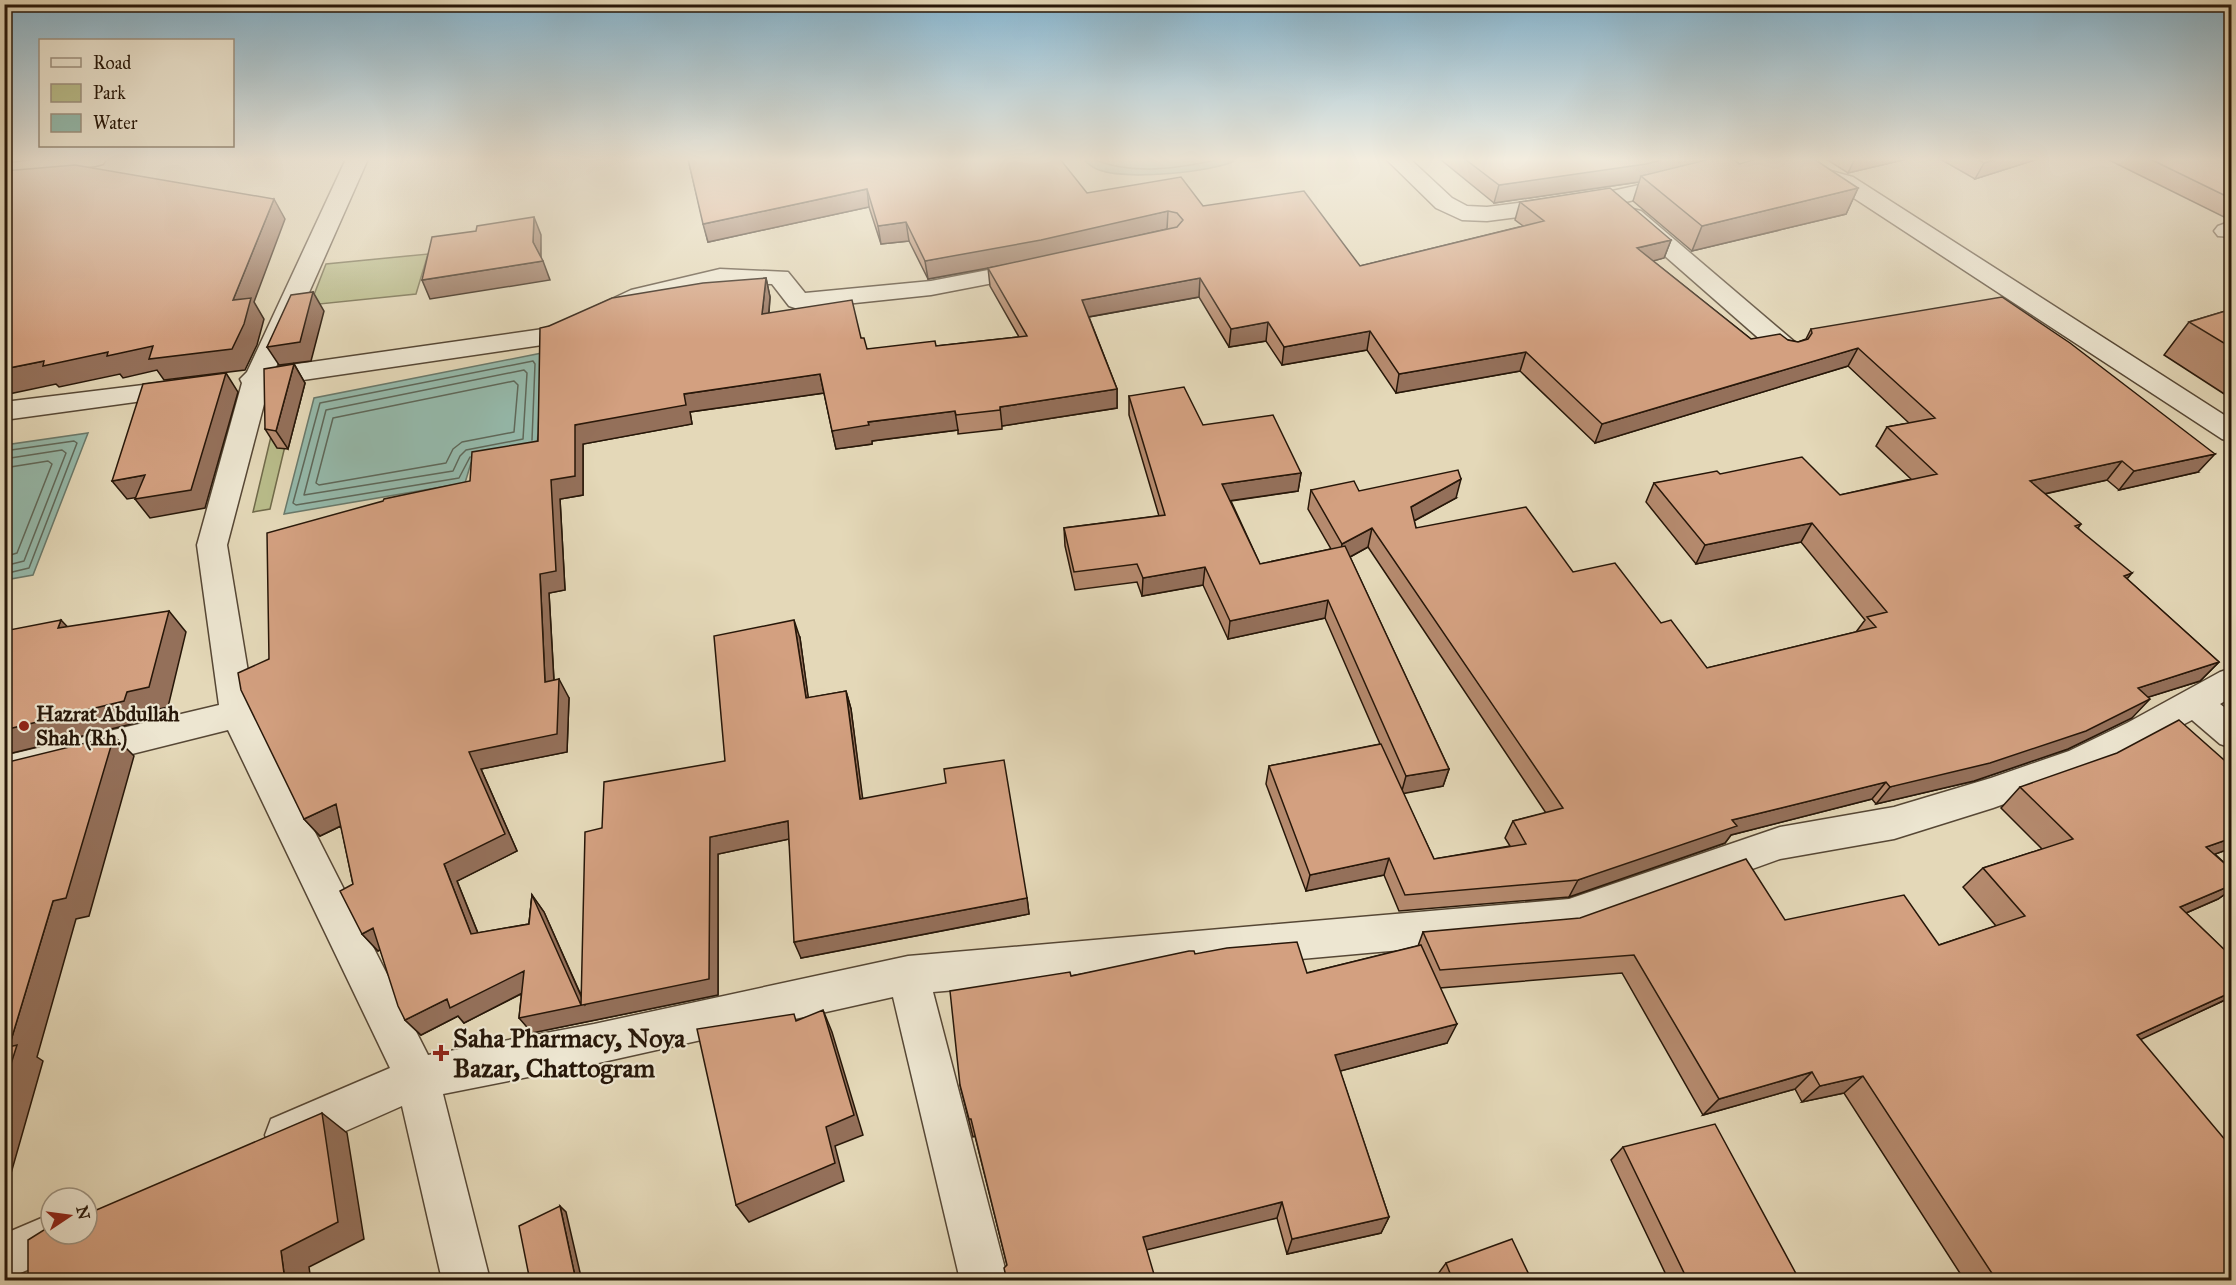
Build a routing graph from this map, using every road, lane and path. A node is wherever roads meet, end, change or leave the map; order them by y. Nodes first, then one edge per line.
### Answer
1 (323, 219) edge
2 (1636, 219) edge
3 (1902, 219) edge
4 (1053, 264) edge
5 (1788, 350) edge
6 (229, 382) junction
7 (4, 411) edge
8 (2232, 433) edge
9 (2232, 681) edge
10 (2194, 702) junction
11 (238, 714) junction
12 (2232, 734) edge
13 (4, 771) edge
14 (908, 975) junction
15 (417, 1078) junction
16 (252, 1150) edge
17 (39, 1243) edge
18 (4, 1258) edge
19 (466, 1281) edge
20 (984, 1281) edge

1 - 6 street
2 - 5 street
3 - 8 street
4 - 6 street
6 - 7 street
6 - 11 street
9 - 10 street
10 - 12 street
10 - 14 street
11 - 13 street
11 - 15 street
14 - 15 street
14 - 20 street
15 - 16 street
15 - 19 street
17 - 18 street

